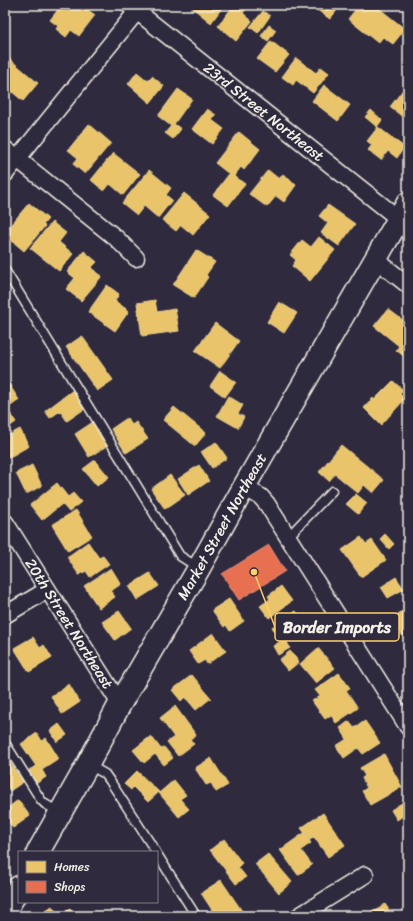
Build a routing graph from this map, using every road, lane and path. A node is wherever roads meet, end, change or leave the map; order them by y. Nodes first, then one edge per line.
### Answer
1 (136, 7) edge
2 (5, 149) edge
3 (18, 159) junction
4 (5, 174) edge
5 (403, 211) edge
6 (136, 258) dead end
7 (375, 259) junction
8 (5, 270) edge
9 (408, 285) edge
10 (244, 487) junction
11 (332, 491) dead end
12 (5, 522) edge
13 (288, 537) junction
14 (199, 568) junction
15 (47, 590) junction
16 (5, 615) edge
17 (120, 704) junction
18 (408, 727) edge
19 (5, 743) edge
20 (88, 764) junction
21 (60, 813) junction
22 (39, 851) edge
23 (155, 851) edge
24 (158, 856) edge
25 (365, 875) dead end
26 (18, 888) edge
27 (5, 912) edge
28 (196, 916) edge
29 (299, 916) edge

1 - 3 street
1 - 5 street, 23rd Street Northeast
2 - 3 street
3 - 4 street
3 - 6 street
5 - 7 main road, Market Street Northeast
7 - 9 street
7 - 10 main road, Market Street Northeast
8 - 14 lane
10 - 13 street
10 - 14 main road, Market Street Northeast
11 - 13 lane
12 - 15 street, 20th Street Northeast
13 - 18 street
14 - 17 main road, Market Street Northeast
15 - 16 street
15 - 17 street, 20th Street Northeast
17 - 20 main road, Market Street Northeast
19 - 21 lane
20 - 21 main road, Market Street Northeast
20 - 23 lane
21 - 22 main road, Market Street Northeast
24 - 28 lane
25 - 29 street
26 - 27 main road

